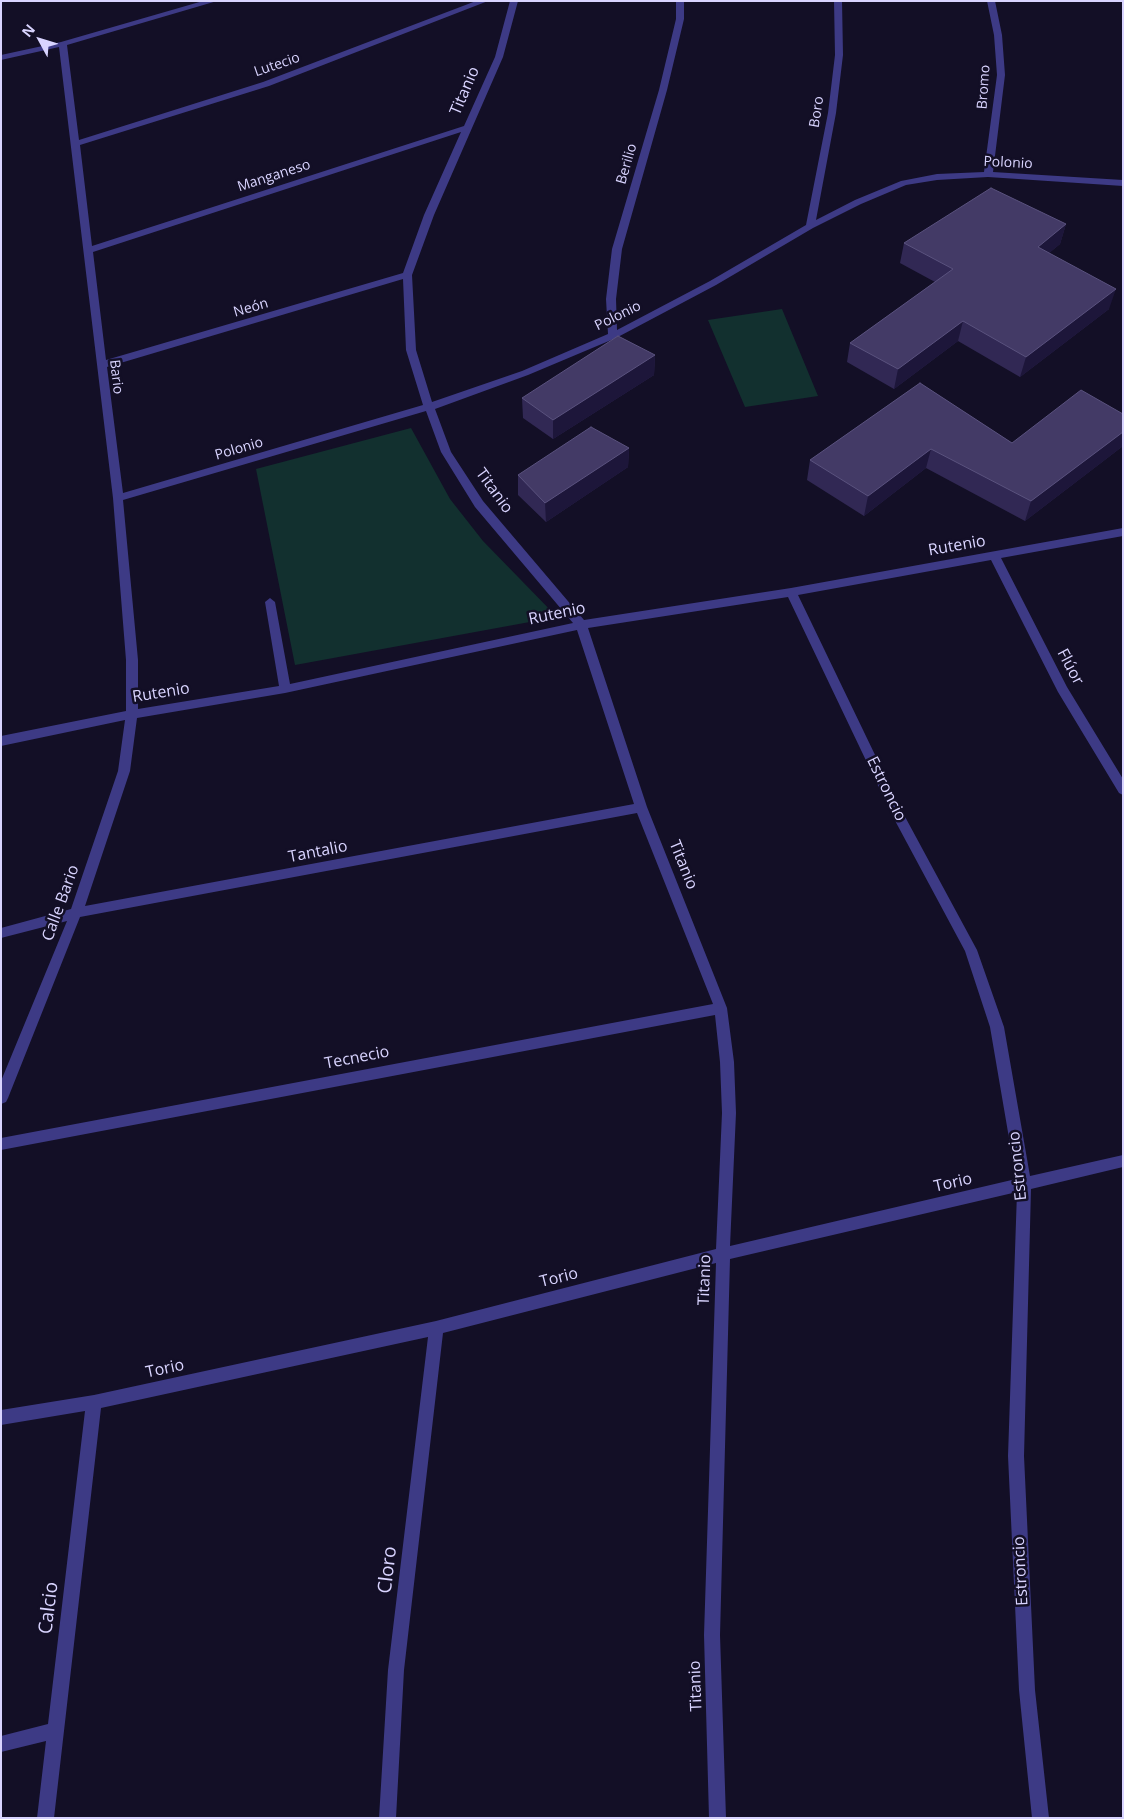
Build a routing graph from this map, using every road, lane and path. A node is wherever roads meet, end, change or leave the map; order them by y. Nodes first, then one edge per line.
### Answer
1 (212, 1) edge
2 (484, 1) edge
3 (514, 1) edge
4 (680, 1) edge
5 (838, 1) edge
6 (991, 1) edge
7 (202, 3) edge
8 (63, 44) junction
9 (1, 58) edge
10 (469, 127) junction
11 (74, 144) junction
12 (988, 174) junction
13 (1123, 183) edge
14 (810, 226) junction
15 (87, 251) junction
16 (407, 276) junction
17 (613, 336) junction
18 (101, 365) junction
19 (428, 407) junction
20 (118, 498) junction
21 (1123, 532) edge
22 (995, 556) junction
23 (791, 592) junction
24 (270, 602) dead end
25 (581, 624) junction
26 (286, 689) junction
27 (132, 714) junction
28 (1, 741) edge
29 (1123, 790) edge
30 (641, 807) junction
31 (76, 914) junction
32 (1, 933) edge
33 (721, 1008) junction
34 (1, 1098) edge
35 (1, 1144) edge
36 (1123, 1161) edge
37 (1024, 1184) junction
38 (723, 1254) junction
39 (436, 1328) junction
40 (94, 1402) junction
41 (1, 1418) edge
42 (55, 1730) junction
43 (1, 1744) edge
44 (45, 1818) edge
45 (386, 1818) edge
46 (718, 1818) edge
47 (1041, 1818) edge

1 - 7 street
2 - 11 street, Lutecio
3 - 10 street, Titanio
4 - 17 street, Berilio
5 - 14 street, Boro
6 - 12 street, Bromo
7 - 8 street
8 - 9 street
8 - 11 street, Bario
10 - 15 street, Manganeso
10 - 16 street, Titanio
11 - 15 street, Bario
12 - 13 street, Polonio
12 - 14 street, Polonio
14 - 17 street, Polonio
15 - 18 street, Bario
16 - 18 street, Neón
16 - 19 street, Titanio
17 - 19 street, Polonio
18 - 20 street, Bario
19 - 20 street, Polonio
19 - 25 street, Titanio
20 - 27 street, Bario
21 - 22 street, Rutenio
22 - 23 street, Rutenio
22 - 29 street, Flúor
23 - 25 street, Rutenio
23 - 37 street, Estroncio
24 - 26 street
25 - 26 street, Rutenio
25 - 30 street, Titanio
26 - 27 street, Rutenio
27 - 28 street, Rutenio
27 - 31 street, Calle Bario
30 - 31 street, Tantalio
30 - 33 street, Titanio
31 - 32 street, Tantalio
31 - 34 street, Calle Bario
33 - 35 street, Tecnecio
33 - 38 street, Titanio
36 - 37 street, Torio
37 - 38 street, Torio
37 - 47 street, Estroncio
38 - 39 street, Torio
38 - 46 street, Titanio
39 - 40 street, Torio
39 - 45 street, Cloro
40 - 41 street, Torio
40 - 42 street, Calcio
42 - 43 street
42 - 44 street, Calcio

